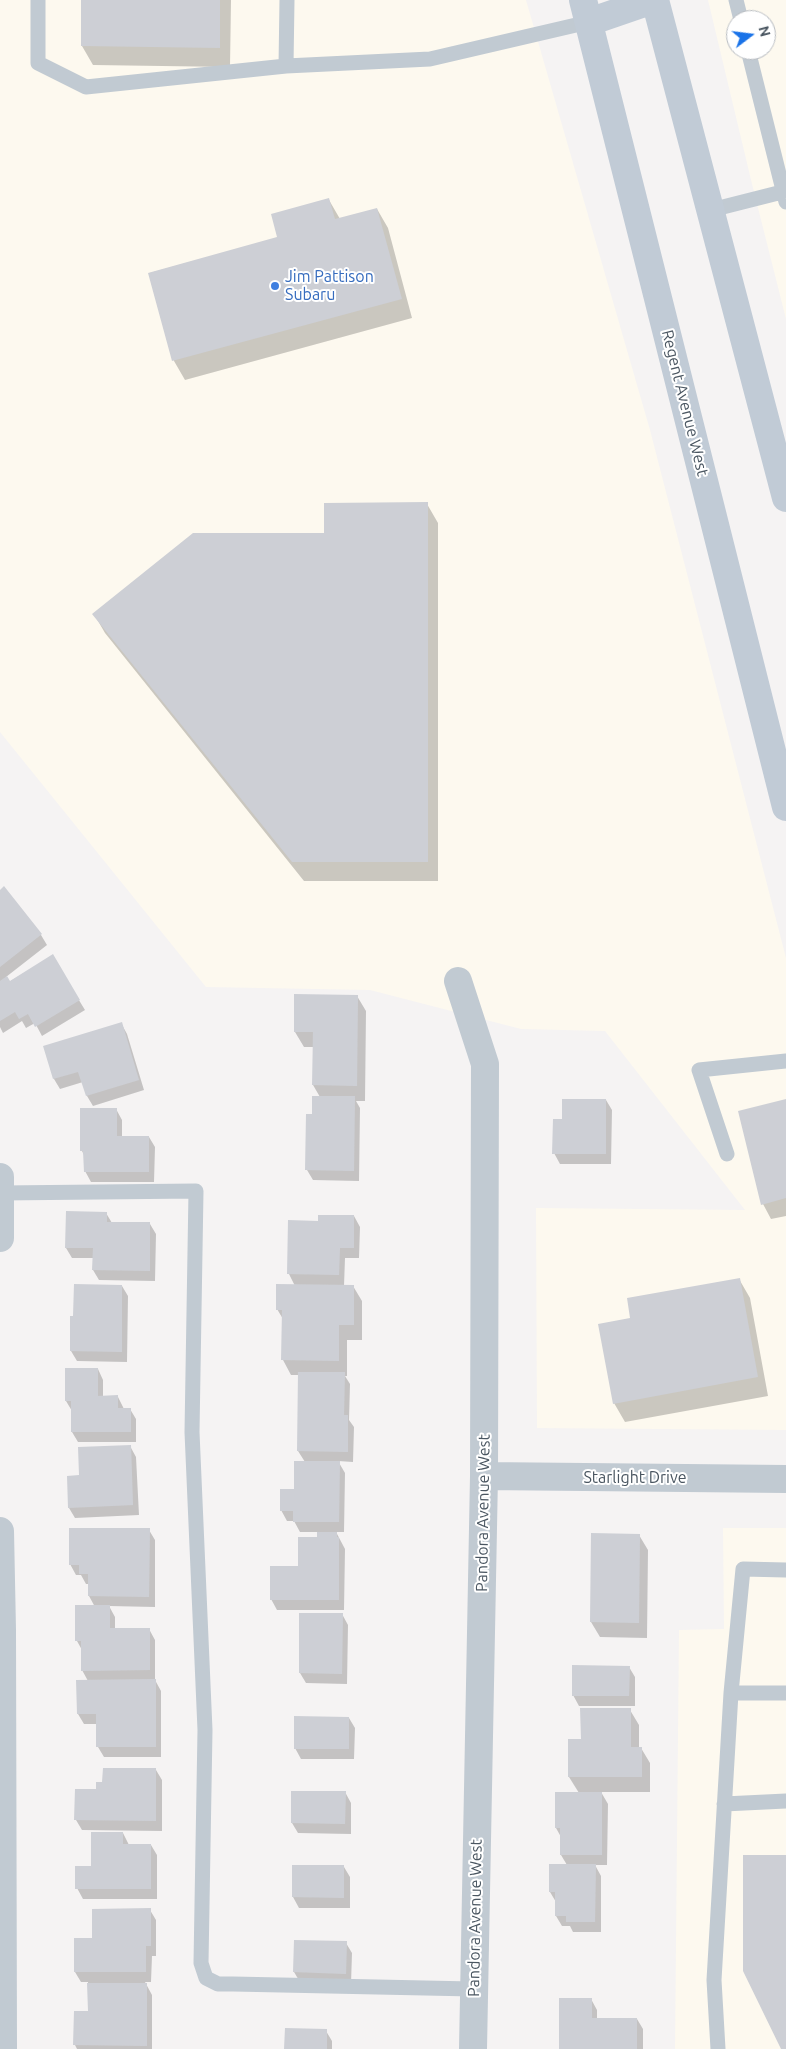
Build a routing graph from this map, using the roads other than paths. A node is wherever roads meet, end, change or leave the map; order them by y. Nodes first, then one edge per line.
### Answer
1 (38, 0) edge
2 (287, 0) edge
3 (654, 0) edge
4 (586, 11) edge
5 (751, 60) edge
6 (286, 66) junction
7 (785, 195) edge
8 (711, 210) junction
9 (786, 498) edge
10 (780, 765) edge
11 (786, 807) edge
12 (458, 981) dead end
13 (786, 1061) edge
14 (727, 1154) dead end
15 (0, 1185) edge
16 (0, 1238) edge
17 (484, 1476) junction
18 (786, 1479) edge
19 (0, 1531) edge
20 (786, 1570) edge
21 (1, 1630) edge
22 (731, 1692) junction
23 (786, 1694) edge
24 (786, 1801) edge
25 (724, 1804) junction
26 (473, 1989) junction
27 (3, 2049) edge
28 (473, 2049) edge
29 (718, 2049) edge

1 - 6 lane
2 - 6 lane
3 - 4 main road
3 - 8 main road
4 - 6 lane
4 - 10 main road, Regent Avenue West
5 - 7 lane
7 - 8 lane
8 - 9 main road
10 - 11 main road, Regent Avenue West
12 - 17 street, Pandora Avenue West
13 - 14 lane
15 - 16 street
15 - 26 lane
17 - 18 street, Starlight Drive
17 - 26 street, Pandora Avenue West
19 - 21 street
20 - 22 lane
21 - 27 street
22 - 23 lane
22 - 25 lane
24 - 25 lane
25 - 29 lane
26 - 28 street, Pandora Avenue West

